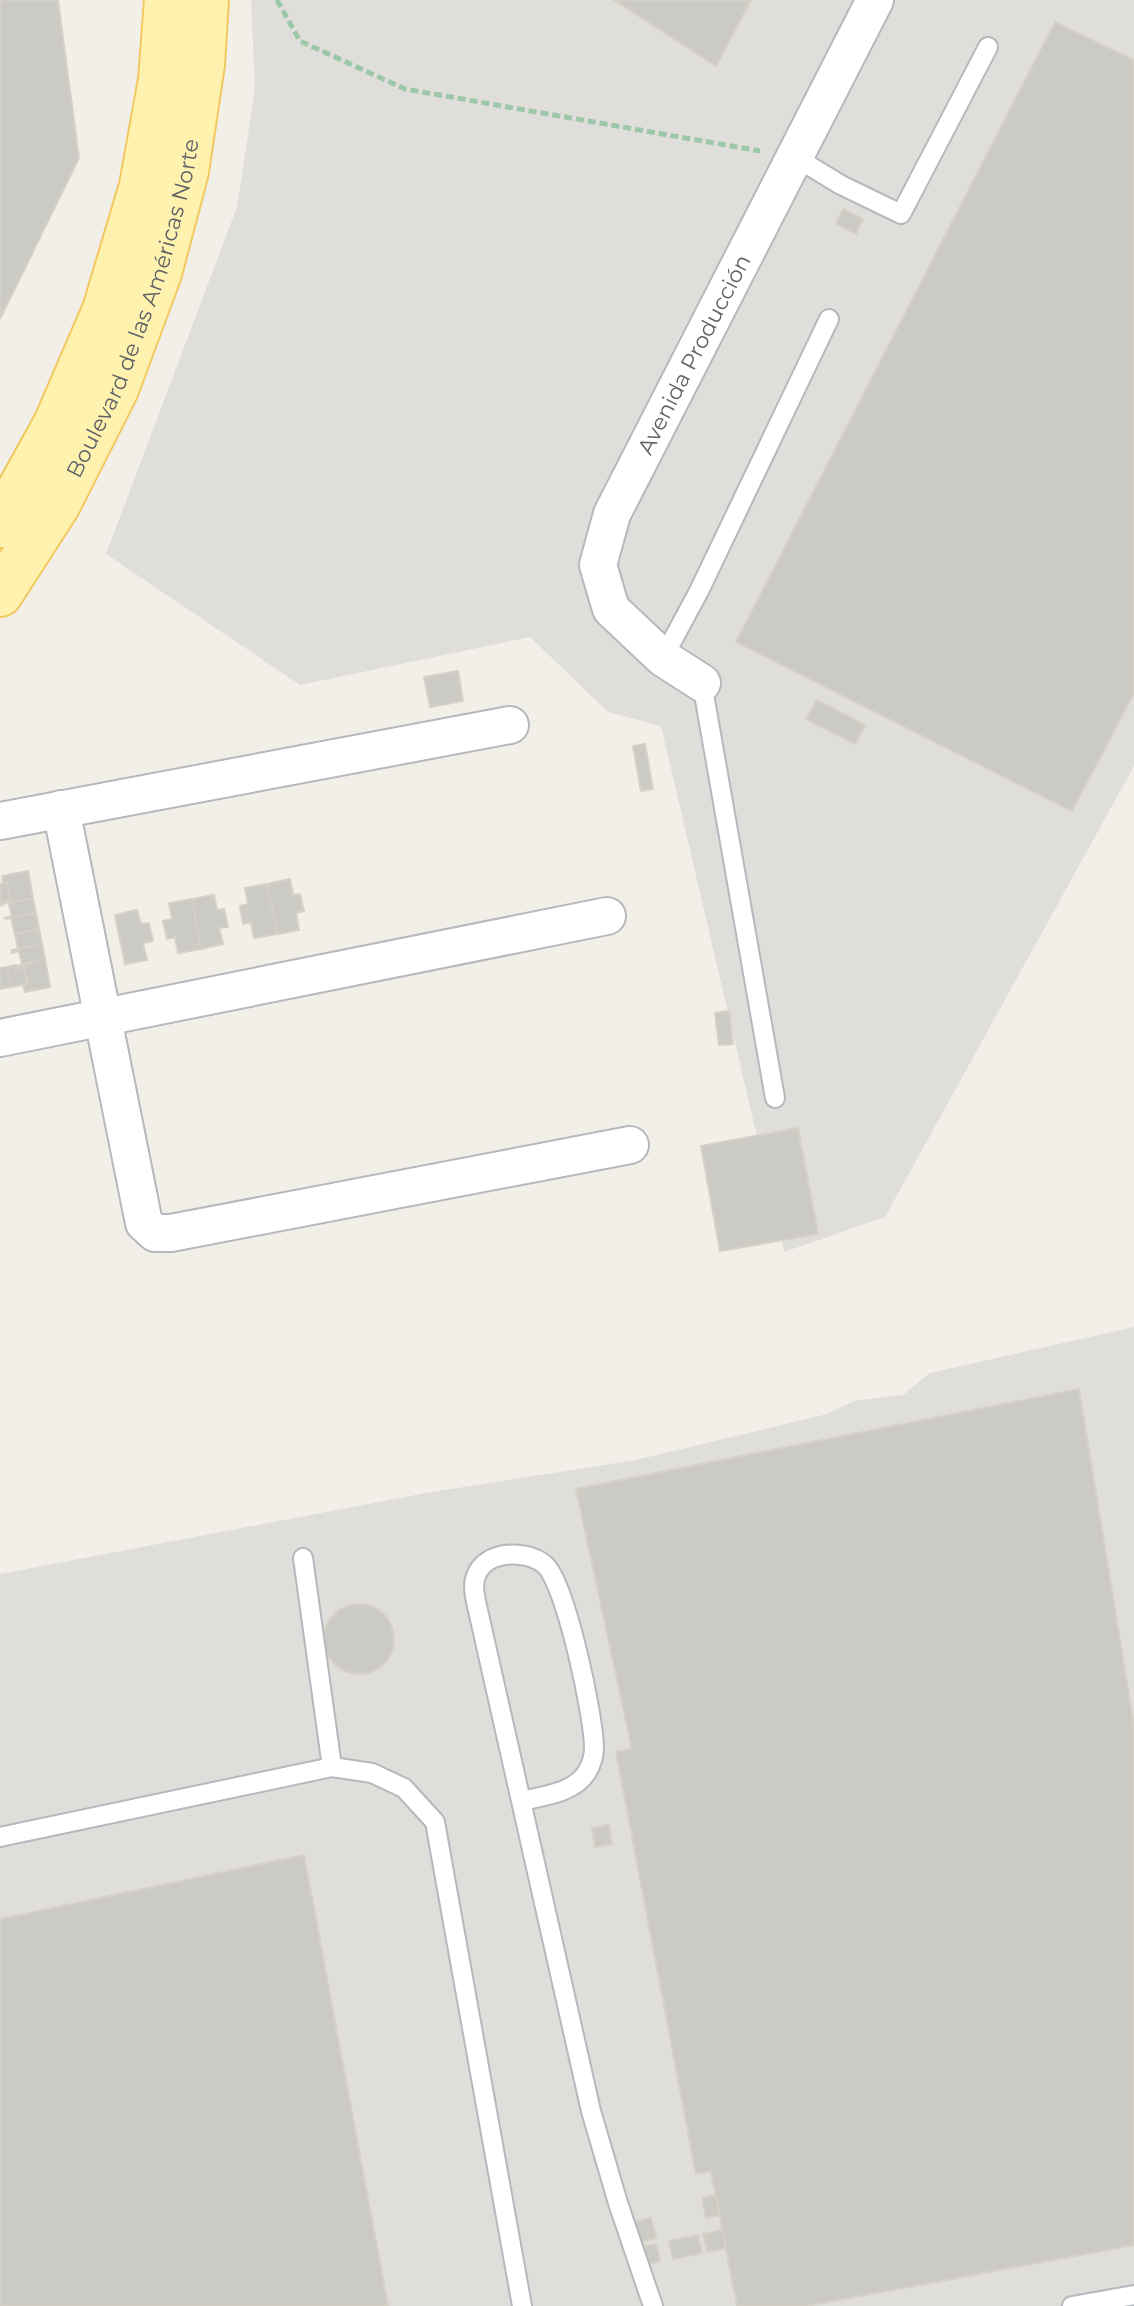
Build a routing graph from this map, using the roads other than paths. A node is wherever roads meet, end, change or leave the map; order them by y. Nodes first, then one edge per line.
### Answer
1 (167, 0) edge
2 (206, 0) edge
3 (875, 0) edge
4 (988, 47) dead end
5 (795, 157) junction
6 (829, 319) dead end
7 (0, 525) edge
8 (0, 594) edge
9 (663, 658) junction
10 (702, 683) joint
11 (510, 725) dead end
12 (61, 809) junction
13 (0, 821) edge
14 (607, 916) dead end
15 (103, 1017) junction
16 (0, 1038) edge
17 (775, 1098) dead end
18 (630, 1145) dead end
19 (303, 1558) dead end
20 (332, 1767) junction
21 (521, 1801) junction
22 (0, 1837) edge
23 (1134, 2295) edge
24 (522, 2306) edge
25 (653, 2306) edge
26 (1072, 2306) edge

1 - 7 main road, Boulevard de las Américas Norte
2 - 8 main road, Boulevard de las Américas Norte
3 - 5 street, Avenida Producción
4 - 5 lane
5 - 9 street, Avenida Producción
6 - 9 lane
9 - 10 street, Avenida Producción
10 - 17 lane
11 - 12 street
12 - 13 street
12 - 15 street
14 - 15 street
15 - 16 street
15 - 18 street
19 - 20 lane
20 - 22 lane
20 - 24 lane
21 - 21 lane
21 - 25 lane
23 - 26 lane

